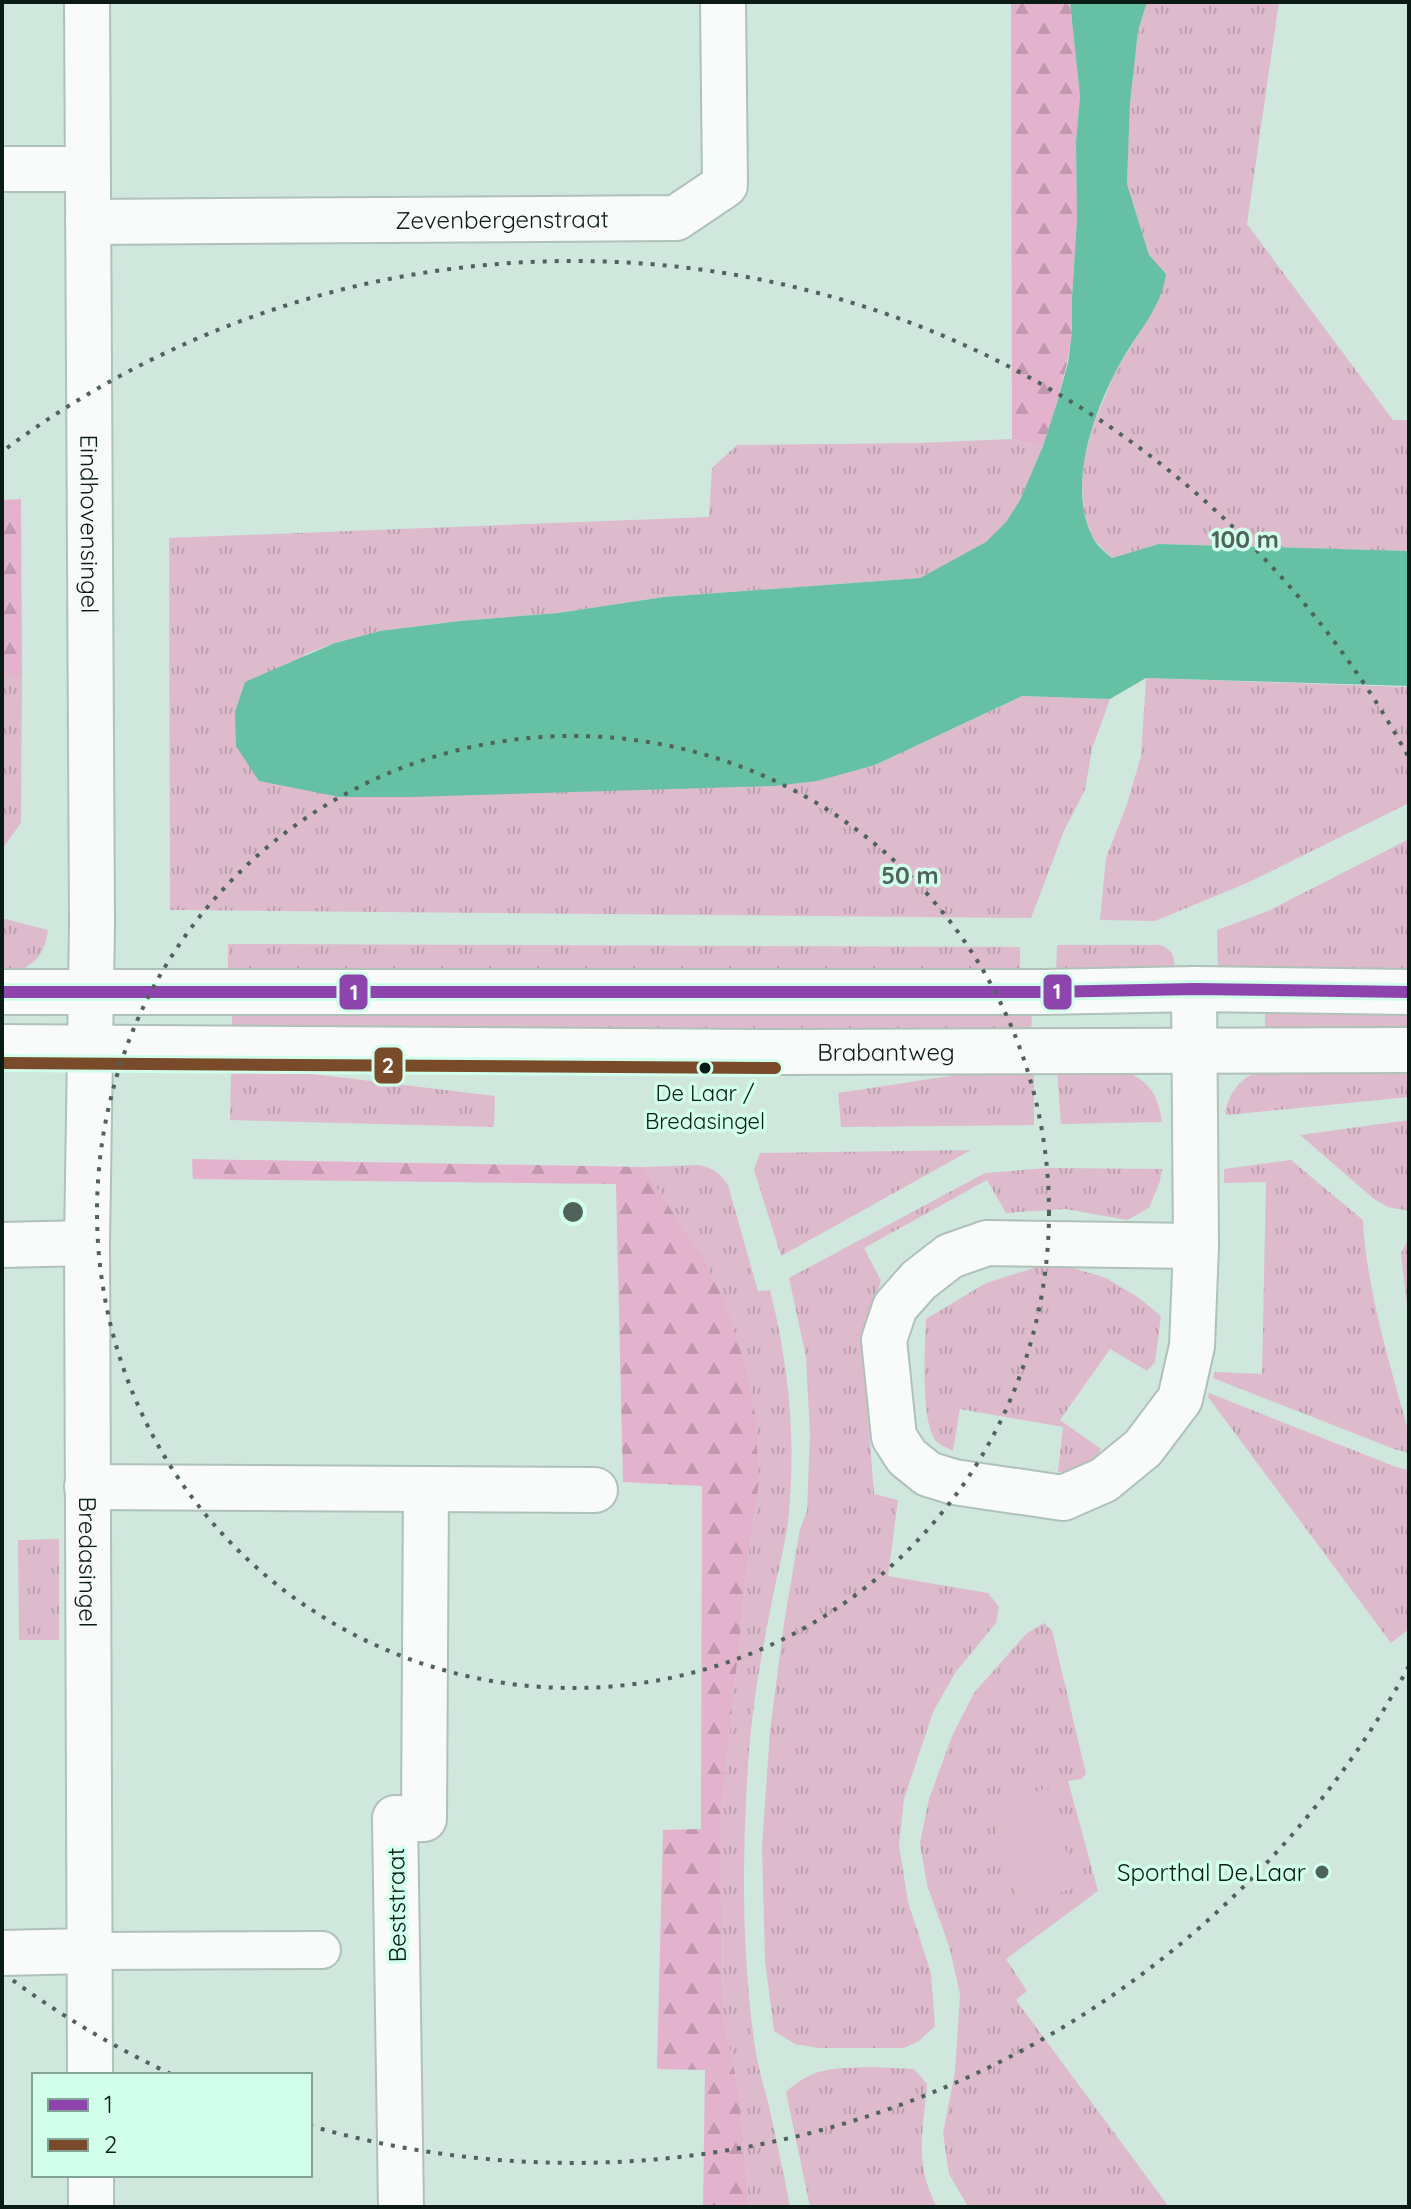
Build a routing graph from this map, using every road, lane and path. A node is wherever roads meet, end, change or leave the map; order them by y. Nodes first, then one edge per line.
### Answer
1 (87, 2) edge
2 (723, 2) edge
3 (2, 169) edge
4 (87, 169) junction
5 (88, 222) junction
6 (1194, 989) junction
7 (2, 992) edge
8 (92, 992) junction
9 (1409, 992) edge
10 (2, 1047) edge
11 (91, 1048) junction
12 (1195, 1050) junction
13 (1409, 1050) edge
14 (87, 1243) junction
15 (2, 1245) edge
16 (1196, 1246) junction
17 (87, 1487) junction
18 (426, 1489) junction
19 (595, 1490) dead end
20 (322, 1950) dead end
21 (88, 1951) junction
22 (2, 1953) edge
23 (90, 2073) edge
24 (91, 2177) edge
25 (91, 2207) edge
26 (401, 2207) edge

1 - 4 street, Eindhovensingel
2 - 5 street, Zevenbergenstraat
3 - 4 street
4 - 5 street, Eindhovensingel
5 - 8 street, Eindhovensingel
6 - 8 street
6 - 9 street
6 - 12 street
7 - 8 street
8 - 11 street, Eindhovensingel
10 - 11 street, Brabantweg
11 - 12 street, Brabantweg
11 - 14 street, Bredasingel
12 - 13 street, Brabantweg
12 - 16 street
14 - 15 street
14 - 17 street, Bredasingel
16 - 16 street
17 - 18 street
17 - 21 street, Bredasingel
18 - 19 street
18 - 26 street, Beststraat
20 - 21 lane
21 - 22 street
21 - 23 street, Bredasingel
24 - 25 street

